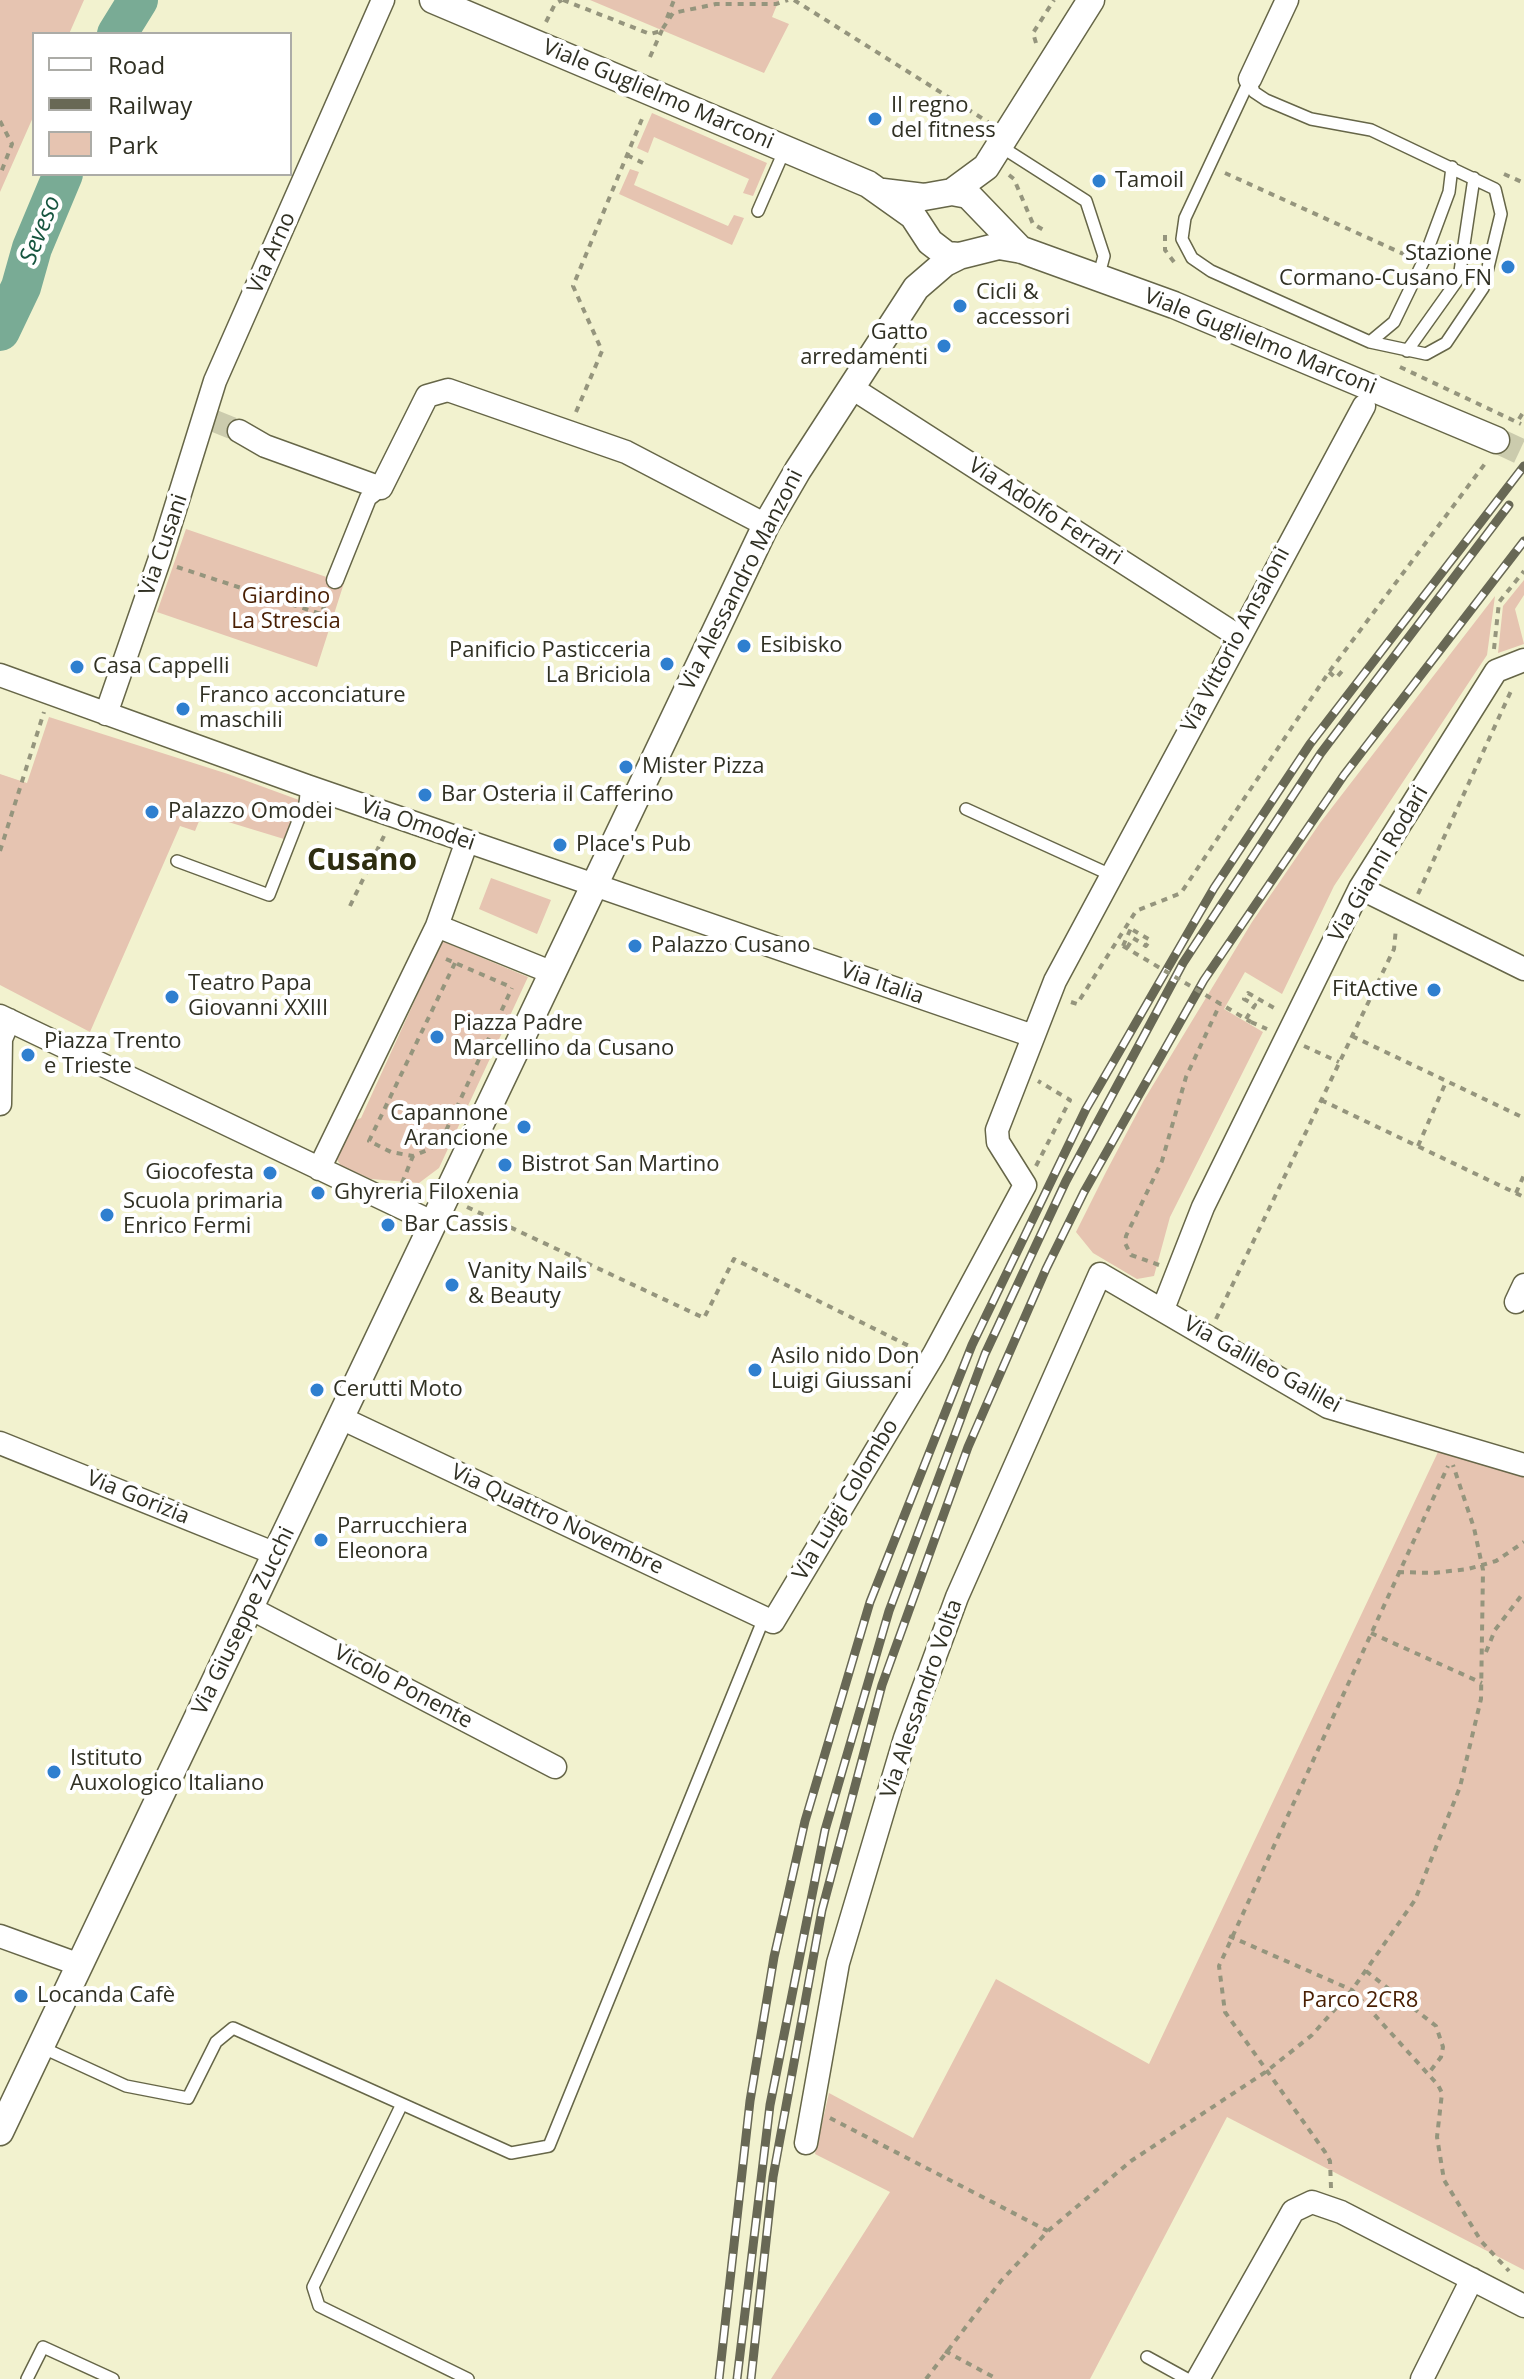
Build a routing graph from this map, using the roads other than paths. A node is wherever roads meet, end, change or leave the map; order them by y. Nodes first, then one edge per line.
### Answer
1 (383, 0) edge
2 (433, 0) edge
3 (1091, 0) edge
4 (1287, 0) edge
5 (1250, 79) junction
6 (786, 148) junction
7 (992, 150) junction
8 (1452, 167) junction
9 (1474, 178) junction
10 (883, 192) junction
11 (945, 195) junction
12 (758, 211) dead end
13 (985, 212) junction
14 (925, 232) junction
15 (1022, 250) junction
16 (966, 254) junction
17 (1097, 278) junction
18 (916, 288) junction
19 (1370, 342) junction
20 (1407, 351) junction
21 (219, 375) joint
22 (852, 388) junction
23 (1364, 406) dead end
24 (239, 431) tunnel mouth
25 (1492, 450) tunnel mouth
26 (381, 488) junction
27 (766, 525) junction
28 (335, 580) road end
29 (1238, 636) junction
30 (1520, 669) edge
31 (0, 675) edge
32 (106, 714) junction
33 (307, 786) junction
34 (966, 809) dead end
35 (467, 841) junction
36 (177, 861) dead end
37 (1111, 875) junction
38 (594, 886) junction
39 (1360, 888) junction
40 (437, 926) junction
41 (542, 969) junction
42 (1524, 969) edge
43 (5, 1018) edge
44 (1033, 1036) junction
45 (0, 1104) edge
46 (319, 1169) junction
47 (434, 1223) junction
48 (1100, 1274) joint
49 (1163, 1309) junction
50 (341, 1418) junction
51 (0, 1443) edge
52 (1524, 1465) edge
53 (276, 1554) junction
54 (250, 1608) junction
55 (768, 1620) junction
56 (555, 1767) dead end
57 (0, 1936) edge
58 (80, 1965) junction
59 (41, 2047) junction
60 (402, 2104) junction
61 (0, 2132) edge
62 (806, 2143) dead end
63 (1472, 2279) junction
64 (1524, 2306) edge
65 (1147, 2357) dead end
66 (27, 2379) edge
67 (113, 2379) edge
68 (468, 2379) edge
69 (1187, 2379) edge
70 (1198, 2379) edge
71 (1422, 2379) edge

1 - 21 street, Via Arno
2 - 6 street, Viale Guglielmo Marconi
3 - 7 street
4 - 5 street
5 - 8 lane
5 - 19 lane
6 - 10 street, Viale Guglielmo Marconi
6 - 12 lane
7 - 11 street
7 - 13 street
7 - 17 lane
8 - 9 lane
8 - 19 lane
9 - 20 lane
9 - 20 lane
10 - 11 street
10 - 14 street
11 - 13 street
11 - 14 street
13 - 15 street
13 - 16 street
14 - 16 street
14 - 18 street, Via Alessandro Manzoni
15 - 16 street
15 - 17 street, Viale Guglielmo Marconi
16 - 18 street, Via Alessandro Manzoni
17 - 25 street, Viale Guglielmo Marconi
18 - 22 street, Via Alessandro Manzoni
19 - 20 lane
21 - 32 street, Via Cusani
22 - 27 street, Via Alessandro Manzoni
22 - 29 street, Via Adolfo Ferrari
23 - 29 street, Via Vittorio Ansaloni
24 - 26 street
26 - 27 street
26 - 28 street
27 - 38 street, Via Alessandro Manzoni
29 - 37 street, Via Vittorio Ansaloni
30 - 39 street, Via Gianni Rodari
31 - 32 street, Via Omodei
32 - 33 street, Via Omodei
33 - 35 street, Via Omodei
33 - 36 lane
34 - 37 lane
35 - 38 street, Via Omodei
35 - 40 street
37 - 44 street, Via Vittorio Ansaloni
38 - 41 street, Via Giuseppe Zucchi
38 - 44 street, Via Italia
39 - 42 street
39 - 49 street, Via Gianni Rodari
40 - 41 street
40 - 46 street
41 - 47 street, Via Giuseppe Zucchi
43 - 45 street
43 - 46 street
44 - 55 street, Via Luigi Colombo
46 - 47 street
47 - 50 street, Via Giuseppe Zucchi
48 - 49 street, Via Galileo Galilei
48 - 62 street, Via Alessandro Volta
49 - 52 street, Via Galileo Galilei
50 - 53 street, Via Giuseppe Zucchi
50 - 55 street, Via Quattro Novembre
51 - 53 street, Via Gorizia
53 - 54 street, Via Giuseppe Zucchi
54 - 56 street, Vicolo Ponente
54 - 58 street, Via Giuseppe Zucchi
55 - 60 lane
57 - 58 street
58 - 59 street, Via Giuseppe Zucchi
59 - 60 lane
59 - 61 street, Via Giuseppe Zucchi
60 - 68 lane
63 - 64 street
63 - 70 street
63 - 71 street
65 - 69 lane
66 - 67 lane

